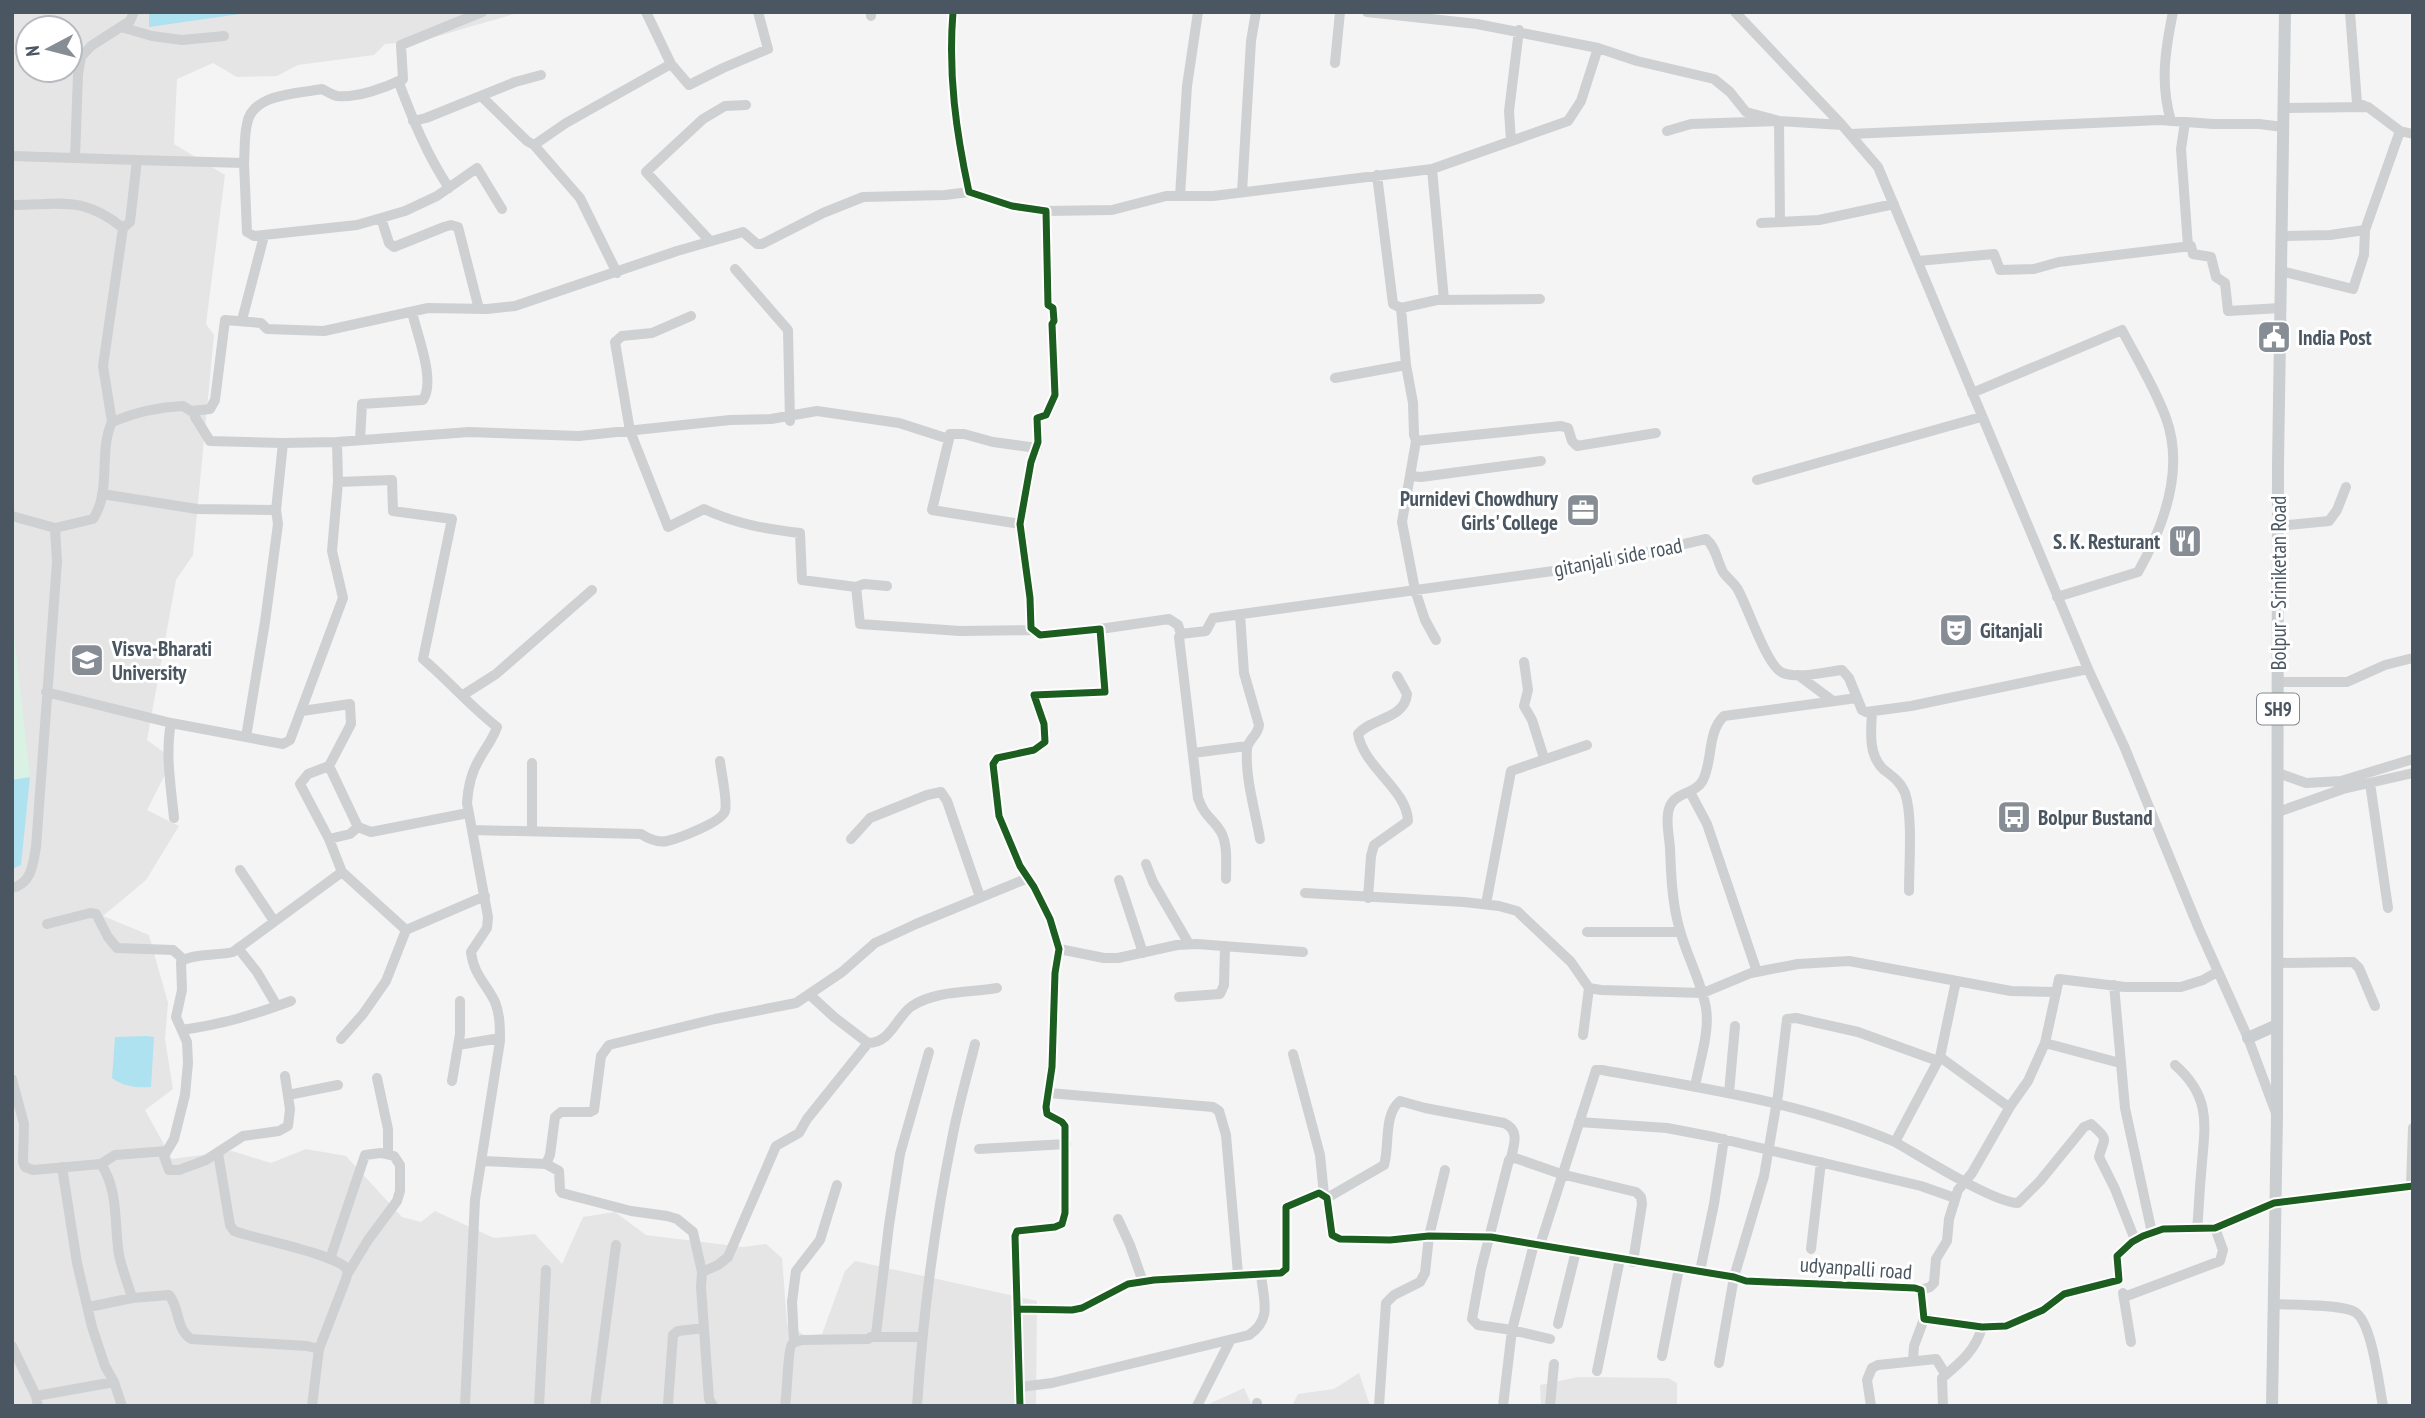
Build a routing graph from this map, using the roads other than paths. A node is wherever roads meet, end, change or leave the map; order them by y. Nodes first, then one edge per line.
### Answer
1 (134, 12) edge
2 (482, 12) edge
3 (646, 12) edge
4 (758, 12) edge
5 (953, 12) edge
6 (1198, 12) edge
7 (1256, 12) edge
8 (1340, 12) edge
9 (1367, 12) edge
10 (1735, 12) edge
11 (2173, 12) edge
12 (2285, 12) edge
13 (2350, 12) edge
14 (1476, 18) edge
15 (121, 27) junction
16 (1519, 30) junction
17 (224, 36) dead end
18 (1598, 48) junction
19 (1335, 63) dead end
20 (671, 64) junction
21 (541, 75) dead end
22 (403, 79) junction
23 (481, 96) junction
24 (746, 105) dead end
25 (2368, 107) junction
26 (2284, 108) junction
27 (413, 121) junction
28 (1779, 121) junction
29 (2171, 121) junction
30 (2185, 122) junction
31 (1842, 125) junction
32 (2283, 127) junction
33 (1667, 131) dead end
34 (2400, 131) junction
35 (1851, 134) junction
36 (2413, 134) edge
37 (1511, 141) junction
38 (534, 145) junction
39 (12, 156) edge
40 (75, 158) junction
41 (137, 160) junction
42 (244, 163) junction
43 (1432, 169) junction
44 (1377, 175) junction
45 (449, 188) junction
46 (969, 192) junction
47 (1242, 192) junction
48 (1180, 196) junction
49 (1894, 204) junction
50 (12, 205) edge
51 (502, 209) dead end
52 (1046, 211) junction
53 (381, 218) junction
54 (1780, 222) junction
55 (1762, 223) dead end
56 (123, 228) junction
57 (2365, 229) junction
58 (264, 236) junction
59 (2281, 236) junction
60 (710, 241) junction
61 (2188, 246) junction
62 (1918, 261) junction
63 (735, 269) dead end
64 (2281, 271) junction
65 (617, 273) junction
66 (1540, 299) dead end
67 (1444, 300) junction
68 (1401, 308) junction
69 (2281, 308) junction
70 (479, 309) junction
71 (412, 312) junction
72 (691, 316) dead end
73 (242, 320) junction
74 (1406, 365) junction
75 (1335, 378) dead end
76 (1972, 393) junction
77 (195, 411) junction
78 (1982, 417) junction
79 (791, 418) junction
80 (112, 422) junction
81 (629, 431) junction
82 (1657, 433) dead end
83 (950, 439) junction
84 (360, 440) junction
85 (1416, 441) junction
86 (337, 442) junction
87 (283, 443) junction
88 (1037, 448) junction
89 (1541, 461) dead end
90 (1411, 476) junction
91 (1757, 480) dead end
92 (338, 481) junction
93 (2346, 487) dead end
94 (102, 494) junction
95 (276, 510) junction
96 (12, 516) edge
97 (1020, 524) junction
98 (2278, 526) junction
99 (55, 528) junction
100 (887, 586) dead end
101 (856, 587) junction
102 (592, 590) dead end
103 (1415, 590) junction
104 (2057, 597) junction
105 (1240, 614) junction
106 (1100, 629) junction
107 (1034, 631) junction
108 (1181, 634) junction
109 (1436, 640) dead end
110 (2413, 658) edge
111 (1524, 662) dead end
112 (2088, 669) junction
113 (1798, 675) junction
114 (1397, 676) dead end
115 (2278, 682) junction
116 (46, 692) junction
117 (463, 695) junction
118 (1857, 698) junction
119 (1833, 701) junction
120 (302, 711) junction
121 (1872, 712) junction
122 (170, 723) junction
123 (246, 737) junction
124 (1587, 745) dead end
125 (1247, 746) junction
126 (1194, 753) junction
127 (1544, 758) junction
128 (2413, 759) edge
129 (720, 761) dead end
130 (532, 763) dead end
131 (330, 766) junction
132 (2278, 773) junction
133 (2413, 773) edge
134 (2370, 783) junction
135 (1690, 792) junction
136 (2278, 812) junction
137 (468, 813) junction
138 (174, 818) dead end
139 (358, 828) junction
140 (472, 830) junction
141 (532, 831) junction
142 (329, 839) junction
143 (851, 839) dead end
144 (1260, 839) dead end
145 (1146, 864) dead end
146 (240, 870) dead end
147 (342, 872) junction
148 (1028, 878) junction
149 (1226, 878) dead end
150 (1119, 880) dead end
151 (12, 888) edge
152 (1909, 891) dead end
153 (1305, 893) dead end
154 (485, 896) junction
155 (979, 897) junction
156 (1367, 898) junction
157 (1486, 904) junction
158 (2388, 908) dead end
159 (274, 921) junction
160 (47, 924) dead end
161 (406, 930) junction
162 (1587, 932) dead end
163 (1680, 932) junction
164 (1189, 944) junction
165 (1225, 946) junction
166 (238, 948) junction
167 (1059, 949) junction
168 (1303, 952) dead end
169 (1143, 953) junction
170 (183, 959) junction
171 (2278, 963) junction
172 (1756, 972) junction
173 (2217, 972) junction
174 (1956, 981) junction
175 (2114, 985) junction
176 (997, 988) dead end
177 (1589, 988) junction
178 (2055, 992) junction
179 (1703, 993) junction
180 (810, 995) junction
181 (1179, 997) dead end
182 (291, 1000) dead end
183 (460, 1001) dead end
184 (277, 1006) junction
185 (2375, 1006) dead end
186 (2277, 1025) junction
187 (1735, 1026) dead end
188 (182, 1030) junction
189 (1583, 1035) dead end
190 (500, 1038) junction
191 (2248, 1038) junction
192 (341, 1039) dead end
193 (869, 1043) junction
194 (2045, 1043) junction
195 (975, 1044) dead end
196 (458, 1045) junction
197 (929, 1052) dead end
198 (1293, 1055) dead end
199 (1939, 1059) junction
200 (2120, 1063) junction
201 (2175, 1065) dead end
202 (285, 1076) dead end
203 (377, 1078) dead end
204 (12, 1079) edge
205 (452, 1081) dead end
206 (338, 1085) dead end
207 (1695, 1087) junction
208 (1049, 1093) junction
209 (1729, 1093) junction
210 (288, 1094) junction
211 (1776, 1104) junction
212 (2011, 1105) junction
213 (2277, 1116) junction
214 (1579, 1122) junction
215 (2413, 1128) edge
216 (1724, 1139) junction
217 (1895, 1142) junction
218 (1066, 1144) junction
219 (979, 1149) dead end
220 (1767, 1149) junction
221 (167, 1151) junction
222 (218, 1153) junction
223 (388, 1154) junction
224 (1511, 1158) junction
225 (483, 1161) junction
226 (1821, 1162) junction
227 (101, 1164) junction
228 (546, 1164) junction
229 (12, 1166) edge
230 (25, 1167) junction
231 (62, 1167) junction
232 (1445, 1170) dead end
233 (1561, 1174) junction
234 (1964, 1181) junction
235 (837, 1185) dead end
236 (2412, 1186) edge
237 (1325, 1196) junction
238 (1955, 1198) junction
239 (2274, 1203) junction
240 (1118, 1219) dead end
241 (2216, 1228) junction
242 (2197, 1229) junction
243 (2152, 1233) junction
244 (1429, 1236) junction
245 (1491, 1237) junction
246 (2135, 1240) junction
247 (616, 1245) dead end
248 (1537, 1245) junction
249 (1811, 1249) dead end
250 (1576, 1251) junction
251 (330, 1259) junction
252 (1620, 1259) junction
253 (1633, 1262) junction
254 (1679, 1268) junction
255 (545, 1270) dead end
256 (1700, 1271) junction
257 (702, 1272) junction
258 (348, 1273) junction
259 (1238, 1274) junction
260 (1261, 1274) junction
261 (1734, 1277) junction
262 (2119, 1280) junction
263 (1143, 1282) junction
264 (1920, 1290) junction
265 (2124, 1297) junction
266 (132, 1298) junction
267 (2273, 1304) junction
268 (89, 1307) junction
269 (1017, 1309) junction
270 (1924, 1319) junction
271 (1558, 1324) dead end
272 (1982, 1327) junction
273 (704, 1328) junction
274 (1512, 1330) junction
275 (873, 1337) junction
276 (922, 1337) junction
277 (1550, 1339) dead end
278 (1230, 1340) junction
279 (794, 1342) junction
280 (2132, 1342) dead end
281 (12, 1346) edge
282 (319, 1349) junction
283 (1662, 1356) dead end
284 (1913, 1360) junction
285 (1719, 1363) dead end
286 (1554, 1364) dead end
287 (1597, 1371) dead end
288 (1945, 1375) junction
289 (114, 1382) junction
290 (1020, 1387) junction
291 (37, 1401) edge
292 (668, 1404) dead end
293 (122, 1406) edge
294 (312, 1406) edge
295 (465, 1406) edge
296 (539, 1406) edge
297 (595, 1406) edge
298 (713, 1406) edge
299 (785, 1406) edge
300 (917, 1406) edge
301 (1020, 1406) edge
302 (1197, 1406) edge
303 (1379, 1406) edge
304 (1503, 1406) edge
305 (1550, 1406) edge
306 (1871, 1406) edge
307 (1943, 1406) edge
308 (2272, 1406) edge
309 (2383, 1406) edge

1 - 15 street
2 - 22 street
3 - 20 street
4 - 20 street
5 - 46 street
6 - 48 street
7 - 47 street
8 - 19 street
9 - 14 street
10 - 31 street
11 - 29 street
12 - 26 main road, Bolpur - Sriniketan Road / SH9
13 - 25 street
14 - 16 street
15 - 17 street
15 - 40 street
16 - 18 street
16 - 37 street
18 - 28 street
18 - 37 street
20 - 38 street
21 - 23 street
22 - 27 street
22 - 42 street
23 - 27 street
23 - 38 street
24 - 60 street
25 - 26 street
25 - 34 street
26 - 32 main road, Bolpur - Sriniketan Road / SH9
27 - 45 street
28 - 31 street
28 - 33 street
28 - 54 street
29 - 30 street
29 - 35 street
30 - 32 street
30 - 61 street
31 - 35 street
32 - 59 main road, Bolpur - Sriniketan Road / SH9
34 - 36 street
34 - 57 street
35 - 49 street
37 - 43 street
38 - 65 street
39 - 40 street
40 - 41 street
41 - 42 street
41 - 56 street
42 - 58 street
43 - 44 street
43 - 67 street
44 - 47 street
44 - 68 street
45 - 51 street
45 - 53 street
46 - 52 street
46 - 60 street
47 - 48 street
48 - 52 street
49 - 54 street
49 - 62 street
50 - 56 street
52 - 88 street
53 - 58 street
53 - 70 street
54 - 55 street
56 - 80 street
57 - 59 street
57 - 64 street
58 - 73 street
59 - 64 main road, Bolpur - Sriniketan Road / SH9
60 - 65 street
61 - 62 street
61 - 69 street
62 - 76 street
63 - 79 street
64 - 69 main road, Bolpur - Sriniketan Road / SH9
65 - 70 street
66 - 67 street
67 - 68 street
68 - 74 street
69 - 98 main road, Bolpur - Sriniketan Road / SH9
70 - 71 street
71 - 73 street
71 - 84 street
72 - 81 street
73 - 77 street
74 - 75 street
74 - 85 street
76 - 78 street
76 - 104 street
77 - 80 street
77 - 87 street
78 - 91 street
78 - 104 street
79 - 81 street
79 - 83 street
80 - 94 street
81 - 84 street
81 - 101 street
82 - 85 street
83 - 88 street
83 - 97 street
84 - 86 street
85 - 90 street
86 - 87 street
86 - 92 street
87 - 95 street
88 - 97 street
89 - 90 street
90 - 103 street
92 - 117 street
92 - 120 street
93 - 98 street
94 - 95 street
94 - 99 street
95 - 123 street
96 - 99 street
97 - 107 street
98 - 115 main road, Bolpur - Sriniketan Road / SH9
99 - 116 street
100 - 101 street
101 - 107 street
102 - 117 street
103 - 105 street, gitanjali side road
103 - 109 street
103 - 113 street, gitanjali side road
104 - 112 street
105 - 108 street, gitanjali side road
105 - 125 street
106 - 107 street
106 - 108 street
106 - 148 street
108 - 126 street
110 - 115 street
111 - 127 street
112 - 121 street
112 - 173 street
113 - 118 street
113 - 119 street
114 - 156 street
115 - 132 main road, Bolpur - Sriniketan Road / SH9
116 - 122 street
116 - 151 street
117 - 137 street
118 - 119 street
118 - 121 street
119 - 135 street
120 - 123 street
120 - 131 street
121 - 152 street
122 - 123 street
122 - 138 street
124 - 127 street
125 - 126 street
125 - 144 street
126 - 149 street
127 - 157 street
128 - 132 street
129 - 141 street
130 - 141 street
131 - 139 street
131 - 142 street
132 - 136 main road, Bolpur - Sriniketan Road / SH9
133 - 134 street
134 - 136 street
134 - 158 street
135 - 163 street
135 - 172 street
136 - 171 main road, Bolpur - Sriniketan Road / SH9
137 - 139 street
137 - 140 street
139 - 142 street
140 - 141 street
140 - 154 street
142 - 147 street
143 - 155 street
145 - 164 street
146 - 159 street
147 - 159 street
147 - 161 street
148 - 155 street
148 - 167 street
150 - 169 street
153 - 156 street
154 - 161 street
154 - 190 street
155 - 180 street
156 - 157 street
157 - 177 street
159 - 166 street
160 - 170 street
161 - 192 street
162 - 163 street
163 - 179 street
164 - 165 street
164 - 169 street
165 - 168 street
165 - 181 street
166 - 170 street
166 - 184 street
167 - 169 street
167 - 208 street
170 - 188 street
171 - 185 street
171 - 186 main road, Bolpur - Sriniketan Road / SH9
172 - 174 street
172 - 179 street
173 - 175 street
173 - 191 street
174 - 178 street
174 - 199 street
175 - 178 street
175 - 200 street
176 - 193 street
177 - 179 street
177 - 189 street
178 - 194 street
179 - 207 street
180 - 193 street
180 - 228 street
182 - 184 street
183 - 196 street
184 - 188 street
186 - 191 main road
186 - 213 main road, Bolpur - Sriniketan Road / SH9
187 - 209 street
188 - 221 street
190 - 196 street
190 - 225 street
191 - 213 street
193 - 257 street
194 - 200 street
194 - 212 street
195 - 276 street
196 - 205 street
197 - 275 street
198 - 237 street
199 - 211 street
199 - 212 street
199 - 217 street
200 - 243 street
201 - 242 street
202 - 210 street
203 - 223 street
204 - 230 street
206 - 210 street
207 - 209 street
207 - 214 street
208 - 218 street
208 - 259 street
209 - 211 street
210 - 222 street
211 - 217 street
211 - 220 street
212 - 234 street
213 - 239 main road, Bolpur - Sriniketan Road / SH9
214 - 216 street
214 - 233 street
215 - 236 street
216 - 220 street
216 - 256 street
217 - 234 street
218 - 219 street
218 - 269 street
220 - 226 street
220 - 261 street
221 - 222 street
221 - 227 street
222 - 251 street
223 - 251 street
223 - 258 street
224 - 233 street
224 - 237 street
224 - 245 street
225 - 228 street
225 - 295 street
226 - 238 street
226 - 249 street
227 - 231 street
227 - 266 street
228 - 257 street
229 - 230 street
230 - 231 street
231 - 268 street
232 - 244 street
233 - 248 street
233 - 253 street
234 - 238 street
234 - 246 street
235 - 279 street
236 - 239 street
237 - 244 street, udyanpalli road
237 - 260 street
238 - 264 street
239 - 241 street
239 - 267 main road, Bolpur - Sriniketan Road / SH9
240 - 263 street
241 - 242 street
241 - 265 street
242 - 243 street
243 - 246 street
244 - 245 street, udyanpalli road
244 - 303 street
245 - 248 street, udyanpalli road
245 - 274 street
246 - 262 street
247 - 297 street
248 - 250 street, udyanpalli road
248 - 274 street
250 - 252 street, udyanpalli road
250 - 271 street
251 - 258 street
252 - 253 street, udyanpalli road
252 - 287 street
253 - 254 street, udyanpalli road
254 - 256 street, udyanpalli road
254 - 283 street
255 - 296 street
256 - 261 street, udyanpalli road
257 - 273 street
258 - 282 street
259 - 260 street
259 - 263 street
260 - 278 street
261 - 264 street, udyanpalli road
261 - 285 street
262 - 265 street
262 - 272 street
263 - 269 street
264 - 270 street, udyanpalli road
265 - 280 street
266 - 268 street
266 - 282 street
267 - 308 main road, Bolpur - Sriniketan Road / SH9
267 - 309 street
268 - 289 street
269 - 290 street
270 - 272 street
270 - 284 street
272 - 288 street
273 - 292 street
273 - 298 street
274 - 277 street
274 - 304 street
275 - 276 street
275 - 279 street
276 - 300 street
278 - 290 street
278 - 302 street
279 - 299 street
281 - 291 street
282 - 294 street
284 - 288 street
284 - 306 street
286 - 305 street
288 - 307 street
289 - 291 street
289 - 293 street
290 - 301 street

